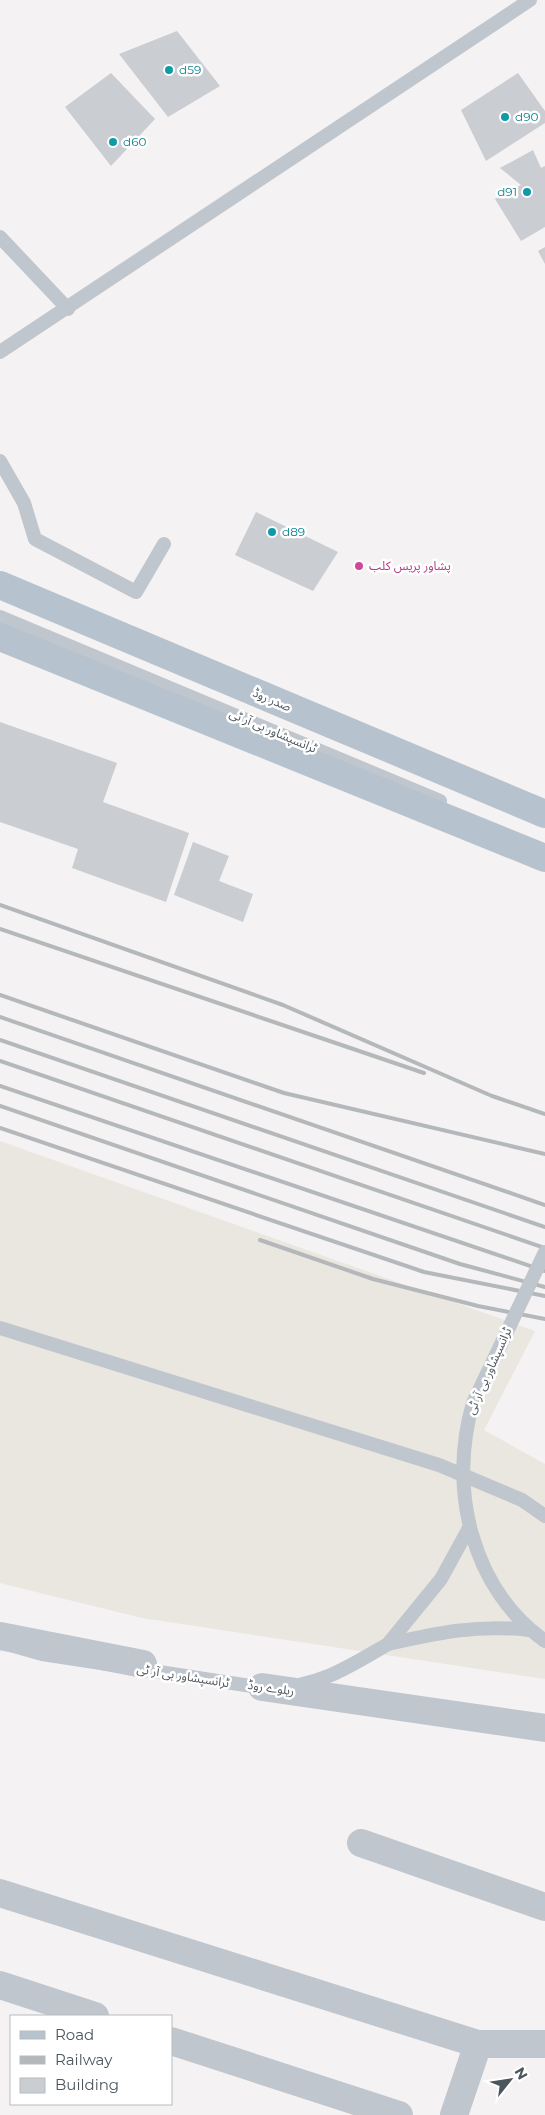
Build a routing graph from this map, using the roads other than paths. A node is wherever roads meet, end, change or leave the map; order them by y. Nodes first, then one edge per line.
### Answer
1 (530, 0) edge
2 (0, 237) edge
3 (68, 309) junction
4 (0, 352) edge
5 (0, 461) edge
6 (164, 544) dead end
7 (0, 585) edge
8 (0, 617) edge
9 (0, 637) edge
10 (545, 814) edge
11 (545, 848) edge
12 (545, 858) edge
13 (545, 1252) edge
14 (0, 1328) edge
15 (545, 1516) edge
16 (469, 1528) junction
17 (529, 1630) junction
18 (0, 1636) edge
19 (545, 1641) edge
20 (0, 1642) edge
21 (388, 1644) junction
22 (545, 1728) edge
23 (361, 1843) dead end
24 (0, 1893) edge
25 (545, 1907) edge
26 (0, 1986) edge
27 (92, 2015) edge
28 (172, 2041) edge
29 (478, 2044) junction
30 (545, 2044) edge
31 (396, 2115) edge
32 (454, 2115) edge

1 - 3 lane
2 - 3 lane
3 - 4 lane
5 - 6 lane
7 - 10 main road, صدر روڈ
8 - 11 lane, ٹرانسپشاور بی آر ٹی
9 - 12 main road
13 - 16 lane, ٹرانسپشاور بی آر ٹی, bridge
14 - 15 lane
16 - 17 lane, ٹرانسپشاور بی آر ٹی, bridge
16 - 21 lane, ٹرانسپشاور بی آر ٹی
17 - 19 lane, ٹرانسپشاور بی آر ٹی, bridge
17 - 21 lane, ٹرانسپشاور بی آر ٹی
18 - 22 street, ریلوے روڈ
20 - 21 lane, ٹرانسپشاور بی آر ٹی, bridge
23 - 25 street
24 - 29 street
26 - 27 street
28 - 31 street
29 - 30 street
29 - 32 street

